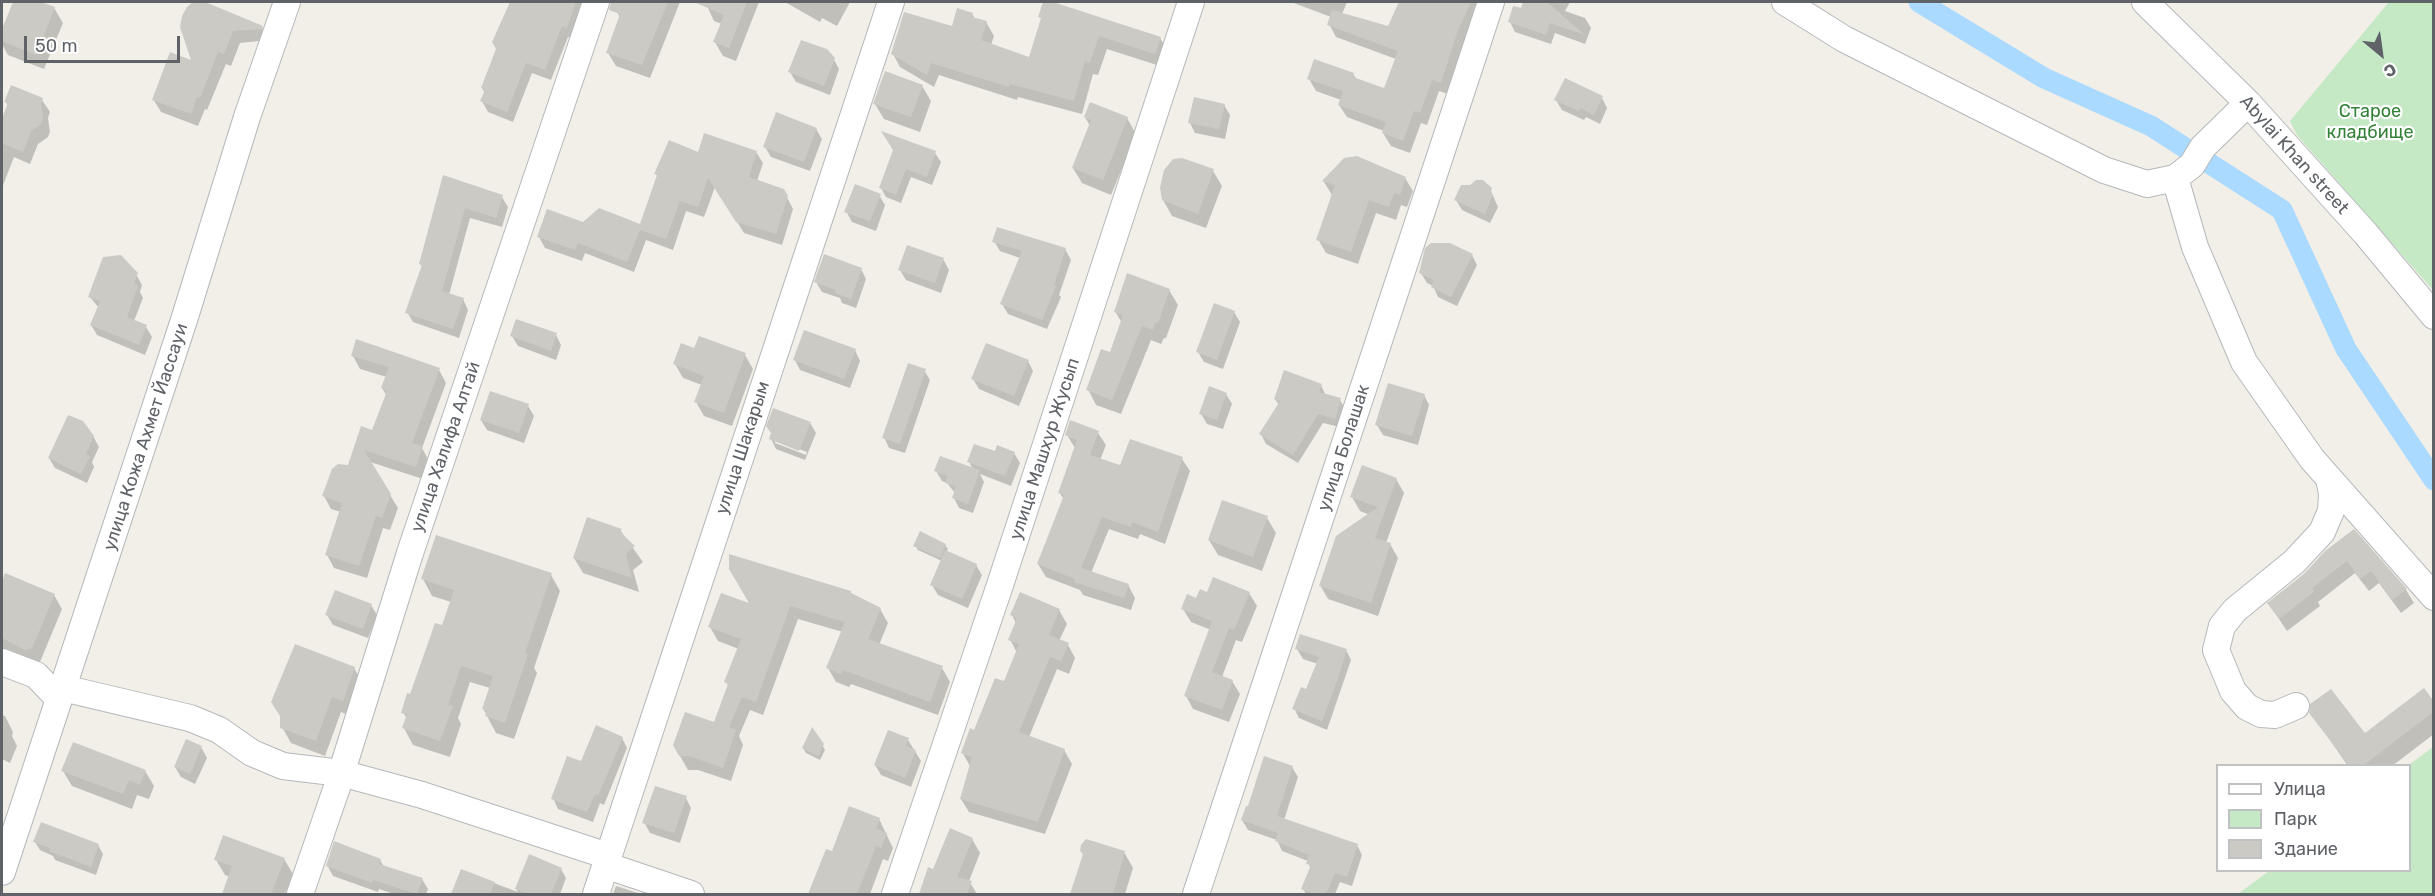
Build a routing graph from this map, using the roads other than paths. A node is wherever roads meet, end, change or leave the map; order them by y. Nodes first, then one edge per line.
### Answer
1 (287, 2) edge
2 (596, 2) edge
3 (891, 2) edge
4 (1191, 2) edge
5 (1491, 2) edge
6 (1785, 2) edge
7 (2145, 2) edge
8 (2248, 103) junction
9 (2190, 163) junction
10 (2433, 316) edge
11 (2329, 478) junction
12 (2433, 597) edge
13 (2, 662) edge
14 (61, 694) junction
15 (2296, 706) dead end
16 (341, 773) junction
17 (607, 861) junction
18 (2, 872) edge
19 (300, 894) edge
20 (596, 894) edge
21 (691, 894) edge
22 (895, 894) edge
23 (1196, 894) edge

1 - 14 street, улица Кожа Ахмет Йассауи
2 - 16 street, улица Халифа Алтай
3 - 17 street, улица Шакарым
4 - 22 street, улица Машхур Жусып
5 - 23 street, улица Болашак
6 - 9 street
7 - 8 street, Abylai Khan street
8 - 9 street
8 - 10 street, Abylai Khan street
9 - 11 street
11 - 12 street
11 - 15 street
13 - 14 street
14 - 16 street
14 - 18 street, улица Кожа Ахмет Йассауи
16 - 17 street
16 - 19 street, улица Халифа Алтай
17 - 20 street, улица Шакарым
17 - 21 street

